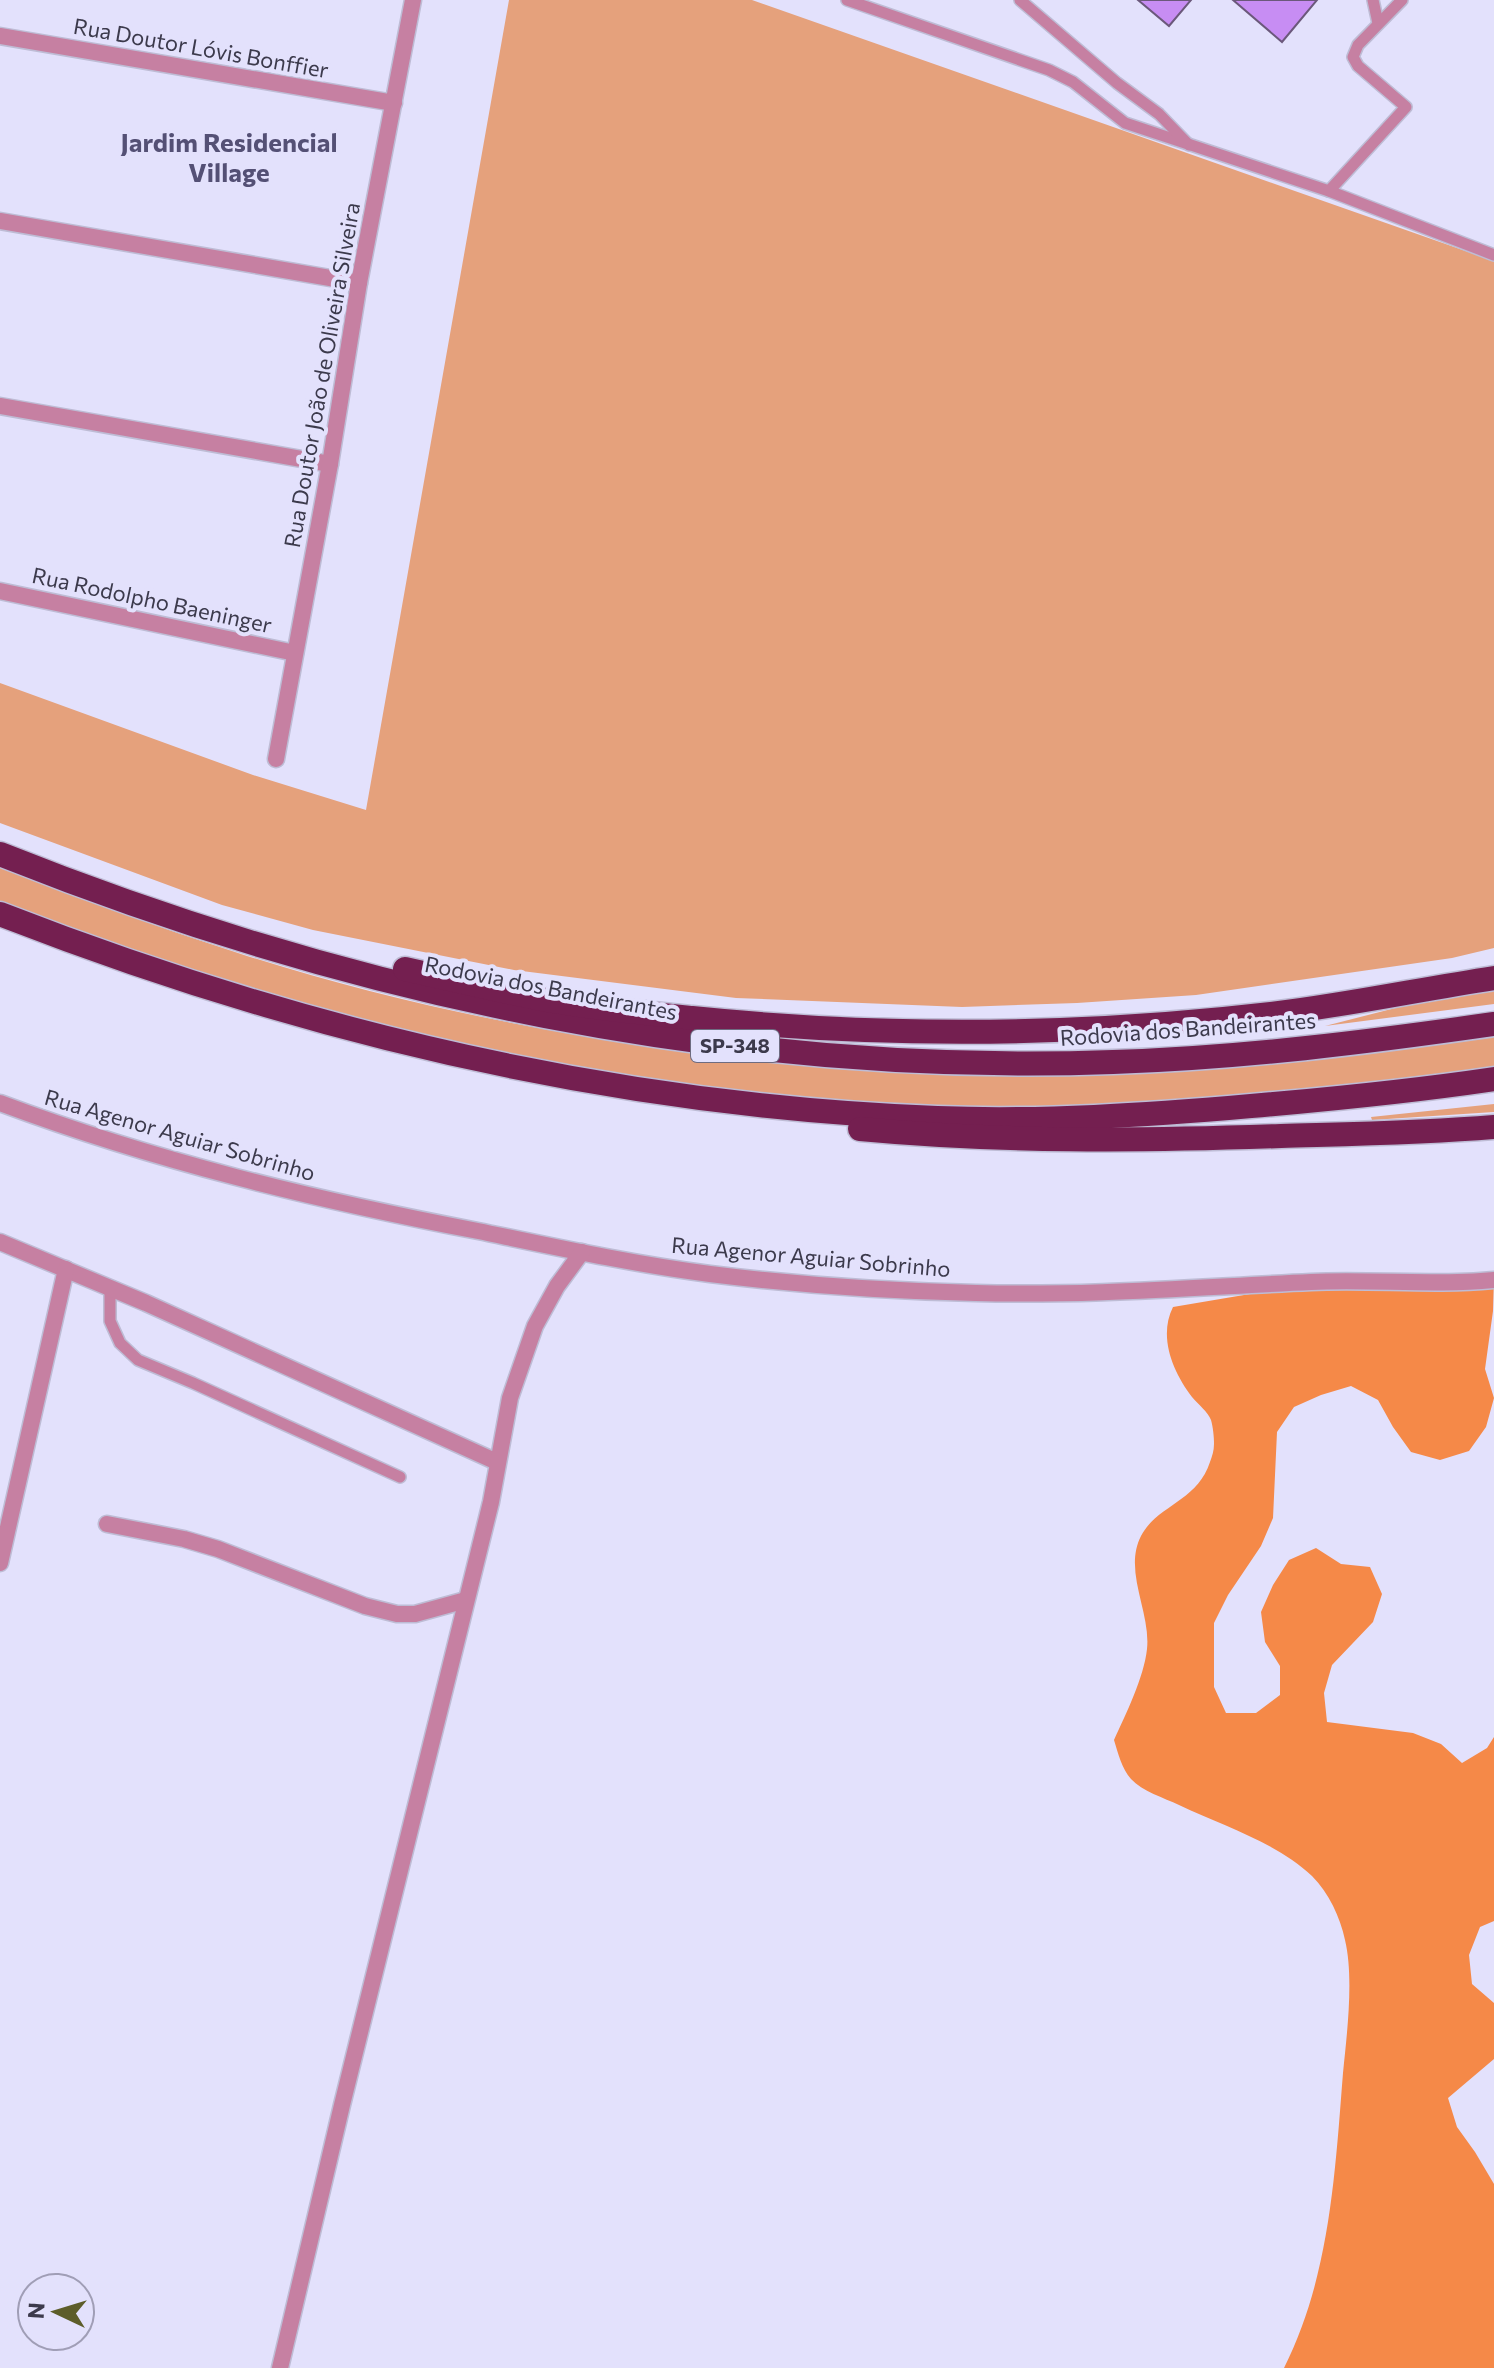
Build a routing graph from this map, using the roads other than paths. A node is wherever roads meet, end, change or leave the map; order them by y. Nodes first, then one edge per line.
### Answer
1 (413, 0) edge
2 (847, 0) edge
3 (1020, 0) edge
4 (1373, 0) edge
5 (1402, 0) edge
6 (1378, 23) junction
7 (0, 36) edge
8 (394, 103) junction
9 (1189, 146) junction
10 (1329, 191) junction
11 (0, 221) edge
12 (1494, 255) edge
13 (359, 283) junction
14 (0, 406) edge
15 (330, 464) junction
16 (0, 591) edge
17 (295, 653) junction
18 (276, 759) dead end
19 (0, 838) edge
20 (0, 854) edge
21 (0, 914) edge
22 (1494, 966) edge
23 (1494, 978) edge
24 (1419, 990) junction
25 (1494, 1024) edge
26 (334, 1025) junction
27 (1494, 1079) edge
28 (0, 1103) edge
29 (1494, 1127) edge
30 (0, 1242) edge
31 (582, 1252) junction
32 (66, 1269) junction
33 (1494, 1280) edge
34 (110, 1287) junction
35 (497, 1462) junction
36 (400, 1477) dead end
37 (107, 1524) dead end
38 (0, 1563) edge
39 (466, 1600) junction
40 (280, 2368) edge

1 - 8 street, Rua Doutor João de Oliveira Silveira
2 - 9 lane
3 - 9 lane
4 - 6 lane
5 - 6 lane
6 - 10 lane
7 - 8 street, Rua Doutor Lóvis Bonffier
8 - 13 street, Rua Doutor João de Oliveira Silveira
9 - 10 lane
10 - 12 lane
11 - 13 street
13 - 15 street, Rua Doutor João de Oliveira Silveira
14 - 15 street
15 - 17 street, Rua Doutor João de Oliveira Silveira
16 - 17 street, Rua Rodolpho Baeninger
17 - 18 street, Rua Doutor João de Oliveira Silveira
19 - 24 highway
20 - 25 highway, Rodovia dos Bandeirantes / SP-348
21 - 26 highway
22 - 24 highway
23 - 24 highway
26 - 27 highway
26 - 29 highway
28 - 31 street, Rua Agenor Aguiar Sobrinho
30 - 32 street
31 - 33 street, Rua Agenor Aguiar Sobrinho
31 - 35 street
32 - 34 street
32 - 38 street
34 - 35 street
34 - 36 lane
35 - 39 street
37 - 39 street
39 - 40 street

